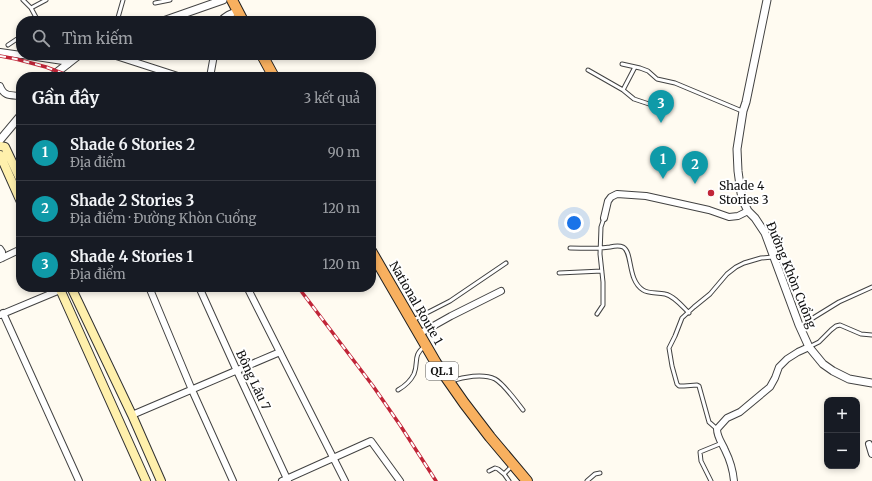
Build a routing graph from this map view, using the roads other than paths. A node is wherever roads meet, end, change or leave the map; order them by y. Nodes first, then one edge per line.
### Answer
1 (23, 0) edge
2 (46, 0) edge
3 (123, 0) edge
4 (170, 0) edge
5 (223, 0) edge
6 (232, 0) edge
7 (767, 0) edge
8 (155, 3) dead end
9 (31, 8) junction
10 (238, 11) junction
11 (35, 16) edge
12 (118, 16) edge
13 (177, 16) edge
14 (225, 16) edge
15 (240, 16) edge
16 (16, 40) edge
17 (8, 45) dead end
18 (0, 52) edge
19 (16, 54) edge
20 (57, 60) edge
21 (68, 60) edge
22 (73, 60) edge
23 (128, 60) edge
24 (213, 60) edge
25 (265, 60) edge
26 (69, 63) junction
27 (622, 64) dead end
28 (635, 67) junction
29 (588, 70) dead end
30 (57, 72) edge
31 (166, 72) edge
32 (211, 72) edge
33 (271, 72) edge
34 (0, 86) edge
35 (623, 90) junction
36 (16, 96) edge
37 (649, 104) dead end
38 (743, 111) junction
39 (16, 121) edge
40 (0, 140) edge
41 (0, 146) edge
42 (0, 156) edge
43 (16, 170) edge
44 (16, 191) edge
45 (748, 211) junction
46 (604, 218) joint
47 (570, 248) dead end
48 (0, 249) edge
49 (600, 249) junction
50 (16, 251) edge
51 (773, 257) junction
52 (1, 258) edge
53 (376, 260) edge
54 (506, 263) dead end
55 (602, 271) junction
56 (559, 273) dead end
57 (872, 287) edge
58 (501, 291) dead end
59 (51, 292) edge
60 (62, 292) edge
61 (72, 292) edge
62 (152, 292) edge
63 (201, 292) edge
64 (250, 292) edge
65 (688, 313) junction
66 (2, 314) edge
67 (597, 314) dead end
68 (411, 320) junction
69 (800, 329) junction
70 (419, 334) junction
71 (872, 335) edge
72 (426, 345) junction
73 (809, 347) junction
74 (280, 352) junction
75 (237, 371) junction
76 (449, 381) junction
77 (872, 383) edge
78 (192, 390) junction
79 (398, 390) dead end
80 (523, 410) dead end
81 (132, 415) junction
82 (716, 429) junction
83 (722, 443) junction
84 (869, 444) dead end
85 (872, 454) edge
86 (334, 458) junction
87 (513, 464) junction
88 (489, 471) dead end
89 (600, 473) dead end
90 (504, 474) junction
91 (286, 480) edge
92 (79, 481) edge
93 (146, 481) edge
94 (161, 481) edge
95 (233, 481) edge
96 (345, 481) edge
97 (400, 481) edge
98 (509, 481) edge
99 (528, 481) edge
100 (587, 481) edge
101 (711, 481) edge
102 (734, 481) edge

1 - 9 lane
2 - 9 lane
3 - 12 lane
4 - 8 lane
5 - 13 street
6 - 10 highway
7 - 38 street, Đường Khòn Cuổng
9 - 11 lane
10 - 14 street
10 - 15 highway
16 - 17 lane
18 - 19 street
20 - 26 street
21 - 26 lane
22 - 26 street
23 - 31 street
24 - 32 street
25 - 33 highway
26 - 30 street
27 - 28 lane
28 - 35 lane
28 - 38 lane
29 - 35 lane
34 - 36 street
35 - 37 lane
38 - 45 street, Đường Khòn Cuổng
39 - 40 street
41 - 43 main road
42 - 44 main road
45 - 46 street
45 - 51 street, Đường Khòn Cuổng
46 - 49 lane
47 - 49 lane
48 - 52 street
49 - 55 lane
49 - 65 lane
50 - 52 street
51 - 65 lane
51 - 69 street, Đường Khòn Cuổng
53 - 68 highway, National Route 1 / QL.1
54 - 68 lane
55 - 56 lane
55 - 67 lane
57 - 69 lane
58 - 70 street
59 - 66 street
60 - 93 main road
61 - 81 main road
62 - 78 street
63 - 75 street, Bông Lâu 7
64 - 74 street
65 - 82 lane
66 - 92 street
68 - 70 highway, National Route 1 / QL.1
69 - 73 street, Đường Khòn Cuổng
70 - 72 highway, National Route 1 / QL.1
71 - 73 lane
72 - 76 highway, National Route 1 / QL.1
72 - 79 lane
73 - 77 street, Đường Khòn Cuổng
73 - 82 street
74 - 75 street
74 - 86 street
75 - 78 street
75 - 91 street, Bông Lâu 7
76 - 80 lane
76 - 87 highway, National Route 1 / QL.1
78 - 81 street
78 - 95 street
81 - 94 main road
82 - 83 street
83 - 101 lane
83 - 102 street
84 - 85 street
86 - 91 street
86 - 96 street
86 - 97 street
87 - 90 lane
87 - 99 highway, National Route 1 / QL.1
88 - 90 lane
89 - 100 lane
90 - 98 lane

